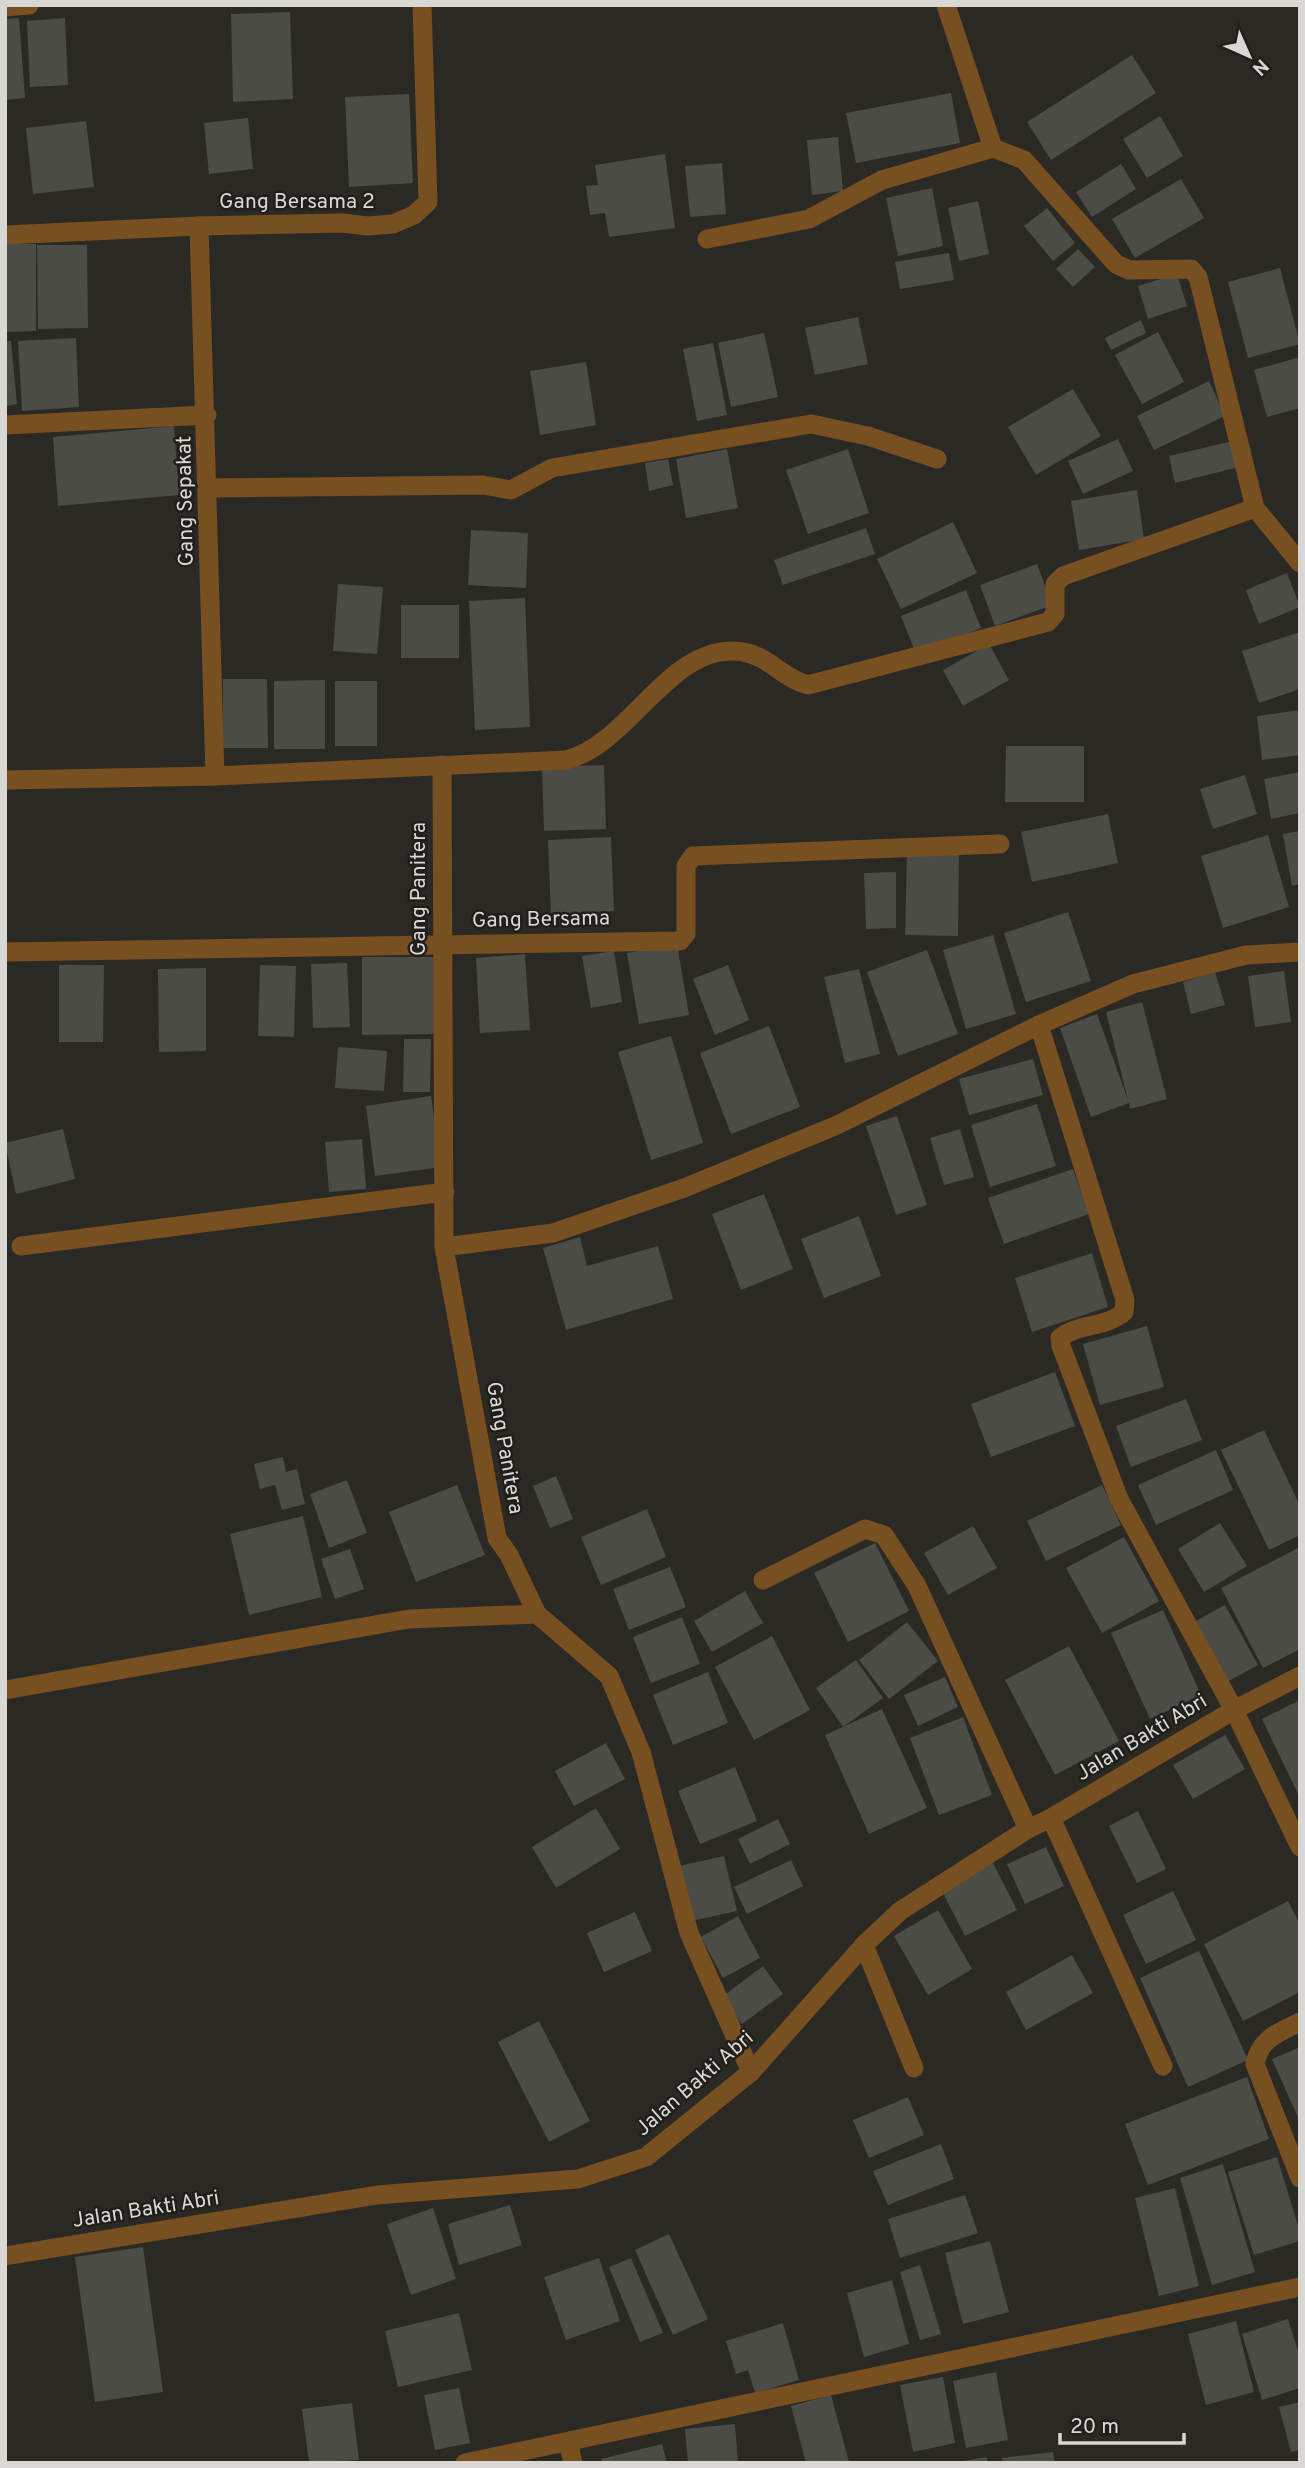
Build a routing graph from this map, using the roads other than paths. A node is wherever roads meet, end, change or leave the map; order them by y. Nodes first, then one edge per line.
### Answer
1 (29, 5) edge
2 (422, 5) edge
3 (946, 5) edge
4 (5, 7) edge
5 (993, 148) junction
6 (199, 226) junction
7 (5, 235) edge
8 (707, 239) dead end
9 (207, 415) junction
10 (5, 425) edge
11 (937, 459) dead end
12 (209, 488) junction
13 (1255, 508) junction
14 (1300, 563) edge
15 (442, 765) junction
16 (215, 776) junction
17 (5, 780) edge
18 (1000, 844) dead end
19 (442, 943) junction
20 (5, 952) edge
21 (1300, 953) edge
22 (1039, 1025) junction
23 (445, 1192) junction
24 (21, 1246) dead end
25 (444, 1247) junction
26 (763, 1580) dead end
27 (537, 1614) junction
28 (1300, 1676) edge
29 (5, 1690) edge
30 (1234, 1710) junction
31 (1051, 1818) junction
32 (1028, 1829) junction
33 (1300, 1847) edge
34 (864, 1945) junction
35 (1300, 2022) edge
36 (1163, 2066) dead end
37 (914, 2068) dead end
38 (751, 2071) junction
39 (1300, 2178) edge
40 (5, 2256) edge
41 (1299, 2289) edge
42 (568, 2442) junction
43 (465, 2463) edge
44 (573, 2463) edge

1 - 4 street
2 - 6 street, Gang Bersama 2
3 - 5 street
5 - 8 street
5 - 13 street
6 - 7 street, Gang Bersama 2
6 - 9 street, Gang Sepakat
9 - 10 street
9 - 12 street, Gang Sepakat
11 - 12 street
12 - 16 street, Gang Sepakat
13 - 14 street
13 - 15 street
15 - 16 street
15 - 19 street, Gang Panitera
16 - 17 street
18 - 19 street, Gang Bersama
19 - 20 street, Gang Bersama
19 - 23 street, Gang Panitera
21 - 22 street
22 - 25 street
22 - 30 street
23 - 24 street
23 - 25 street, Gang Panitera
25 - 27 street, Gang Panitera
26 - 32 street
27 - 29 street
27 - 38 street, Gang Panitera
28 - 30 street, Jalan Bakti Abri
30 - 31 street, Jalan Bakti Abri
30 - 33 street
31 - 32 street, Jalan Bakti Abri
31 - 36 street
32 - 34 street, Jalan Bakti Abri
34 - 37 street
34 - 38 street, Jalan Bakti Abri
35 - 39 street
38 - 40 street, Jalan Bakti Abri
41 - 42 street
42 - 43 street
42 - 44 street

